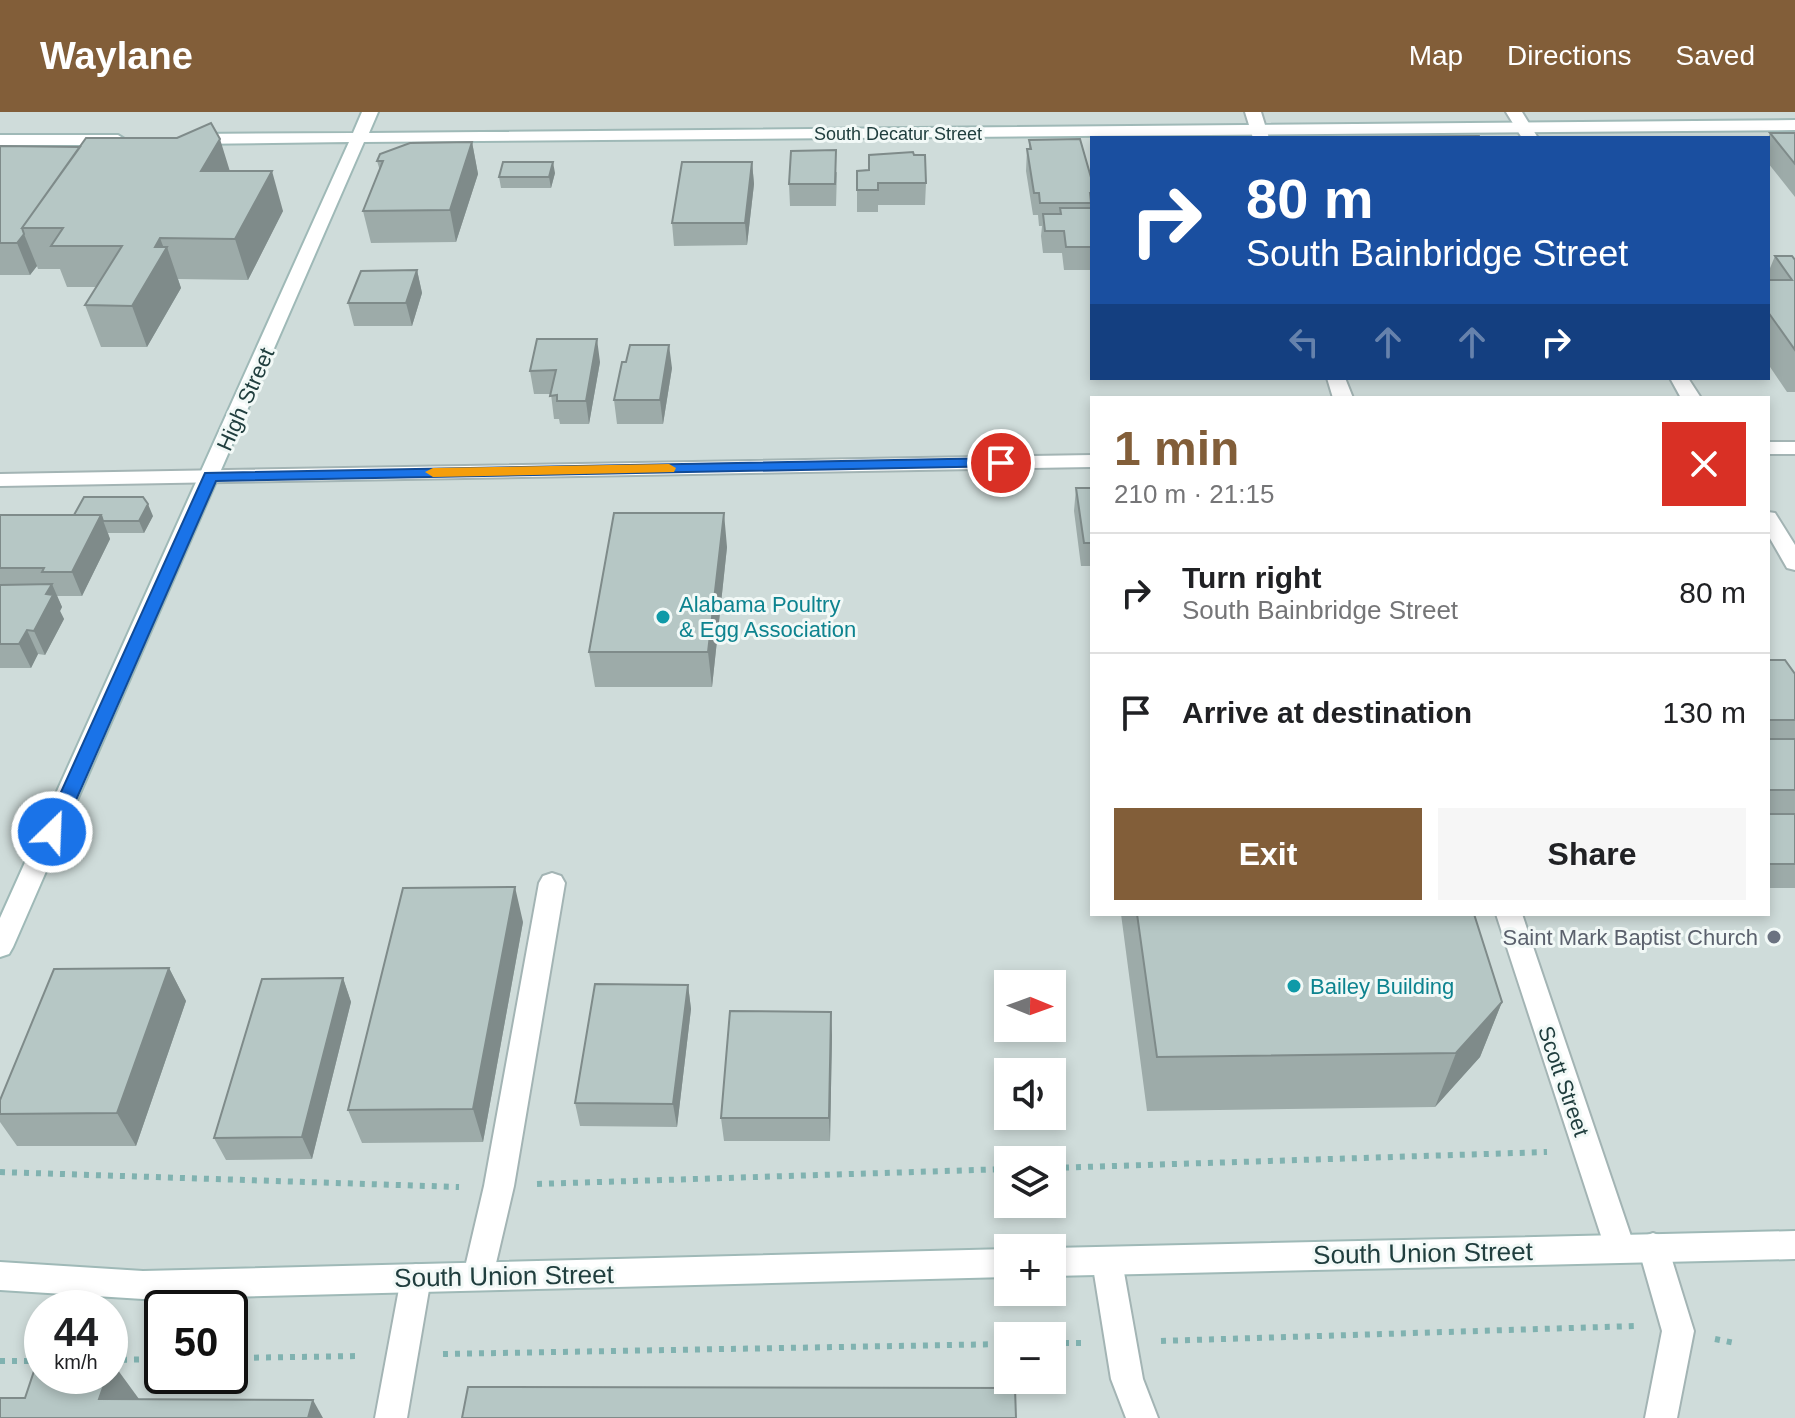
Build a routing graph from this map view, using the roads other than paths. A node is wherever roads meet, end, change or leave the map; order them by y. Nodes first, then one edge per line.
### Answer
1 (370, 112) edge
2 (1253, 112) edge
3 (1514, 112) edge
4 (1795, 125) edge
5 (1527, 133) edge
6 (1260, 135) edge
7 (358, 139) junction
8 (0, 140) edge
9 (140, 140) edge
10 (171, 140) edge
11 (1770, 448) edge
12 (1795, 448) edge
13 (1090, 461) edge
14 (211, 476) junction
15 (0, 480) edge
16 (1770, 521) edge
17 (1795, 563) edge
18 (552, 883) dead end
19 (1510, 916) edge
20 (0, 947) edge
21 (1795, 1245) edge
22 (1653, 1247) junction
23 (1620, 1248) junction
24 (1107, 1261) junction
25 (1066, 1262) edge
26 (994, 1263) edge
27 (0, 1276) edge
28 (478, 1276) junction
29 (416, 1278) junction
30 (391, 1418) edge
31 (1142, 1418) edge
32 (1661, 1418) edge

1 - 7 main road, High Street
2 - 6 main road
3 - 5 main road
4 - 5 main road, South Decatur Street
5 - 6 main road, South Decatur Street
6 - 7 main road, South Decatur Street
7 - 10 main road, South Decatur Street
7 - 14 main road, High Street
8 - 9 main road
11 - 12 main road
13 - 14 main road
14 - 15 main road
14 - 20 main road, High Street
16 - 17 main road
18 - 28 main road
19 - 23 main road, Scott Street
21 - 22 main road, South Union Street
22 - 23 main road, South Union Street
22 - 32 main road
23 - 24 main road, South Union Street
24 - 25 main road, South Union Street
24 - 31 main road
26 - 28 main road, South Union Street
27 - 29 main road, South Union Street
28 - 29 main road, South Union Street
29 - 30 main road

